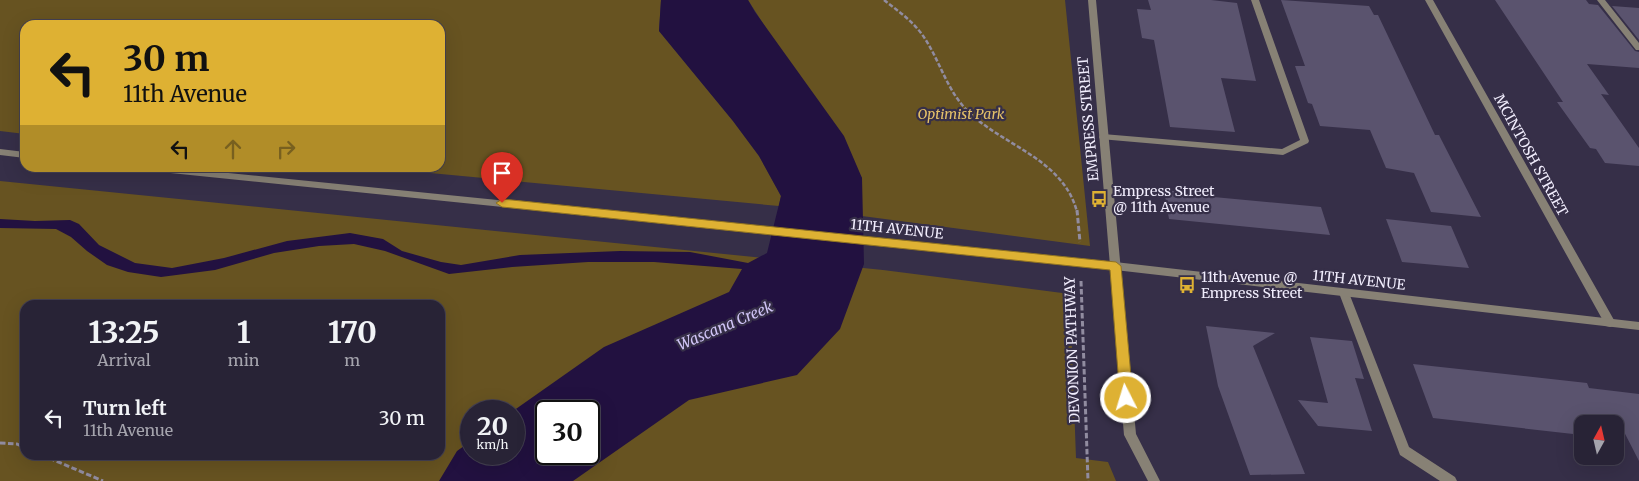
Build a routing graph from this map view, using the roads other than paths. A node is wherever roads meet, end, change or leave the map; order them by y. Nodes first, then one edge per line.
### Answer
1 (1092, 0) edge
2 (1255, 0) edge
3 (1429, 0) edge
4 (1601, 0) edge
5 (1639, 48) edge
6 (1103, 136) junction
7 (0, 152) edge
8 (20, 154) edge
9 (192, 172) edge
10 (1116, 266) junction
11 (1344, 293) junction
12 (1610, 322) junction
13 (1639, 326) edge
14 (1154, 481) edge
15 (1451, 481) edge

1 - 6 street, EMPRESS STREET
2 - 6 street
3 - 12 street, MCINTOSH STREET
4 - 5 street
6 - 10 street, EMPRESS STREET
7 - 8 street
9 - 10 street, 11TH AVENUE
10 - 11 street, 11TH AVENUE
10 - 14 street, EMPRESS STREET
11 - 12 street, 11TH AVENUE
11 - 15 street
12 - 13 street, 11TH AVENUE

